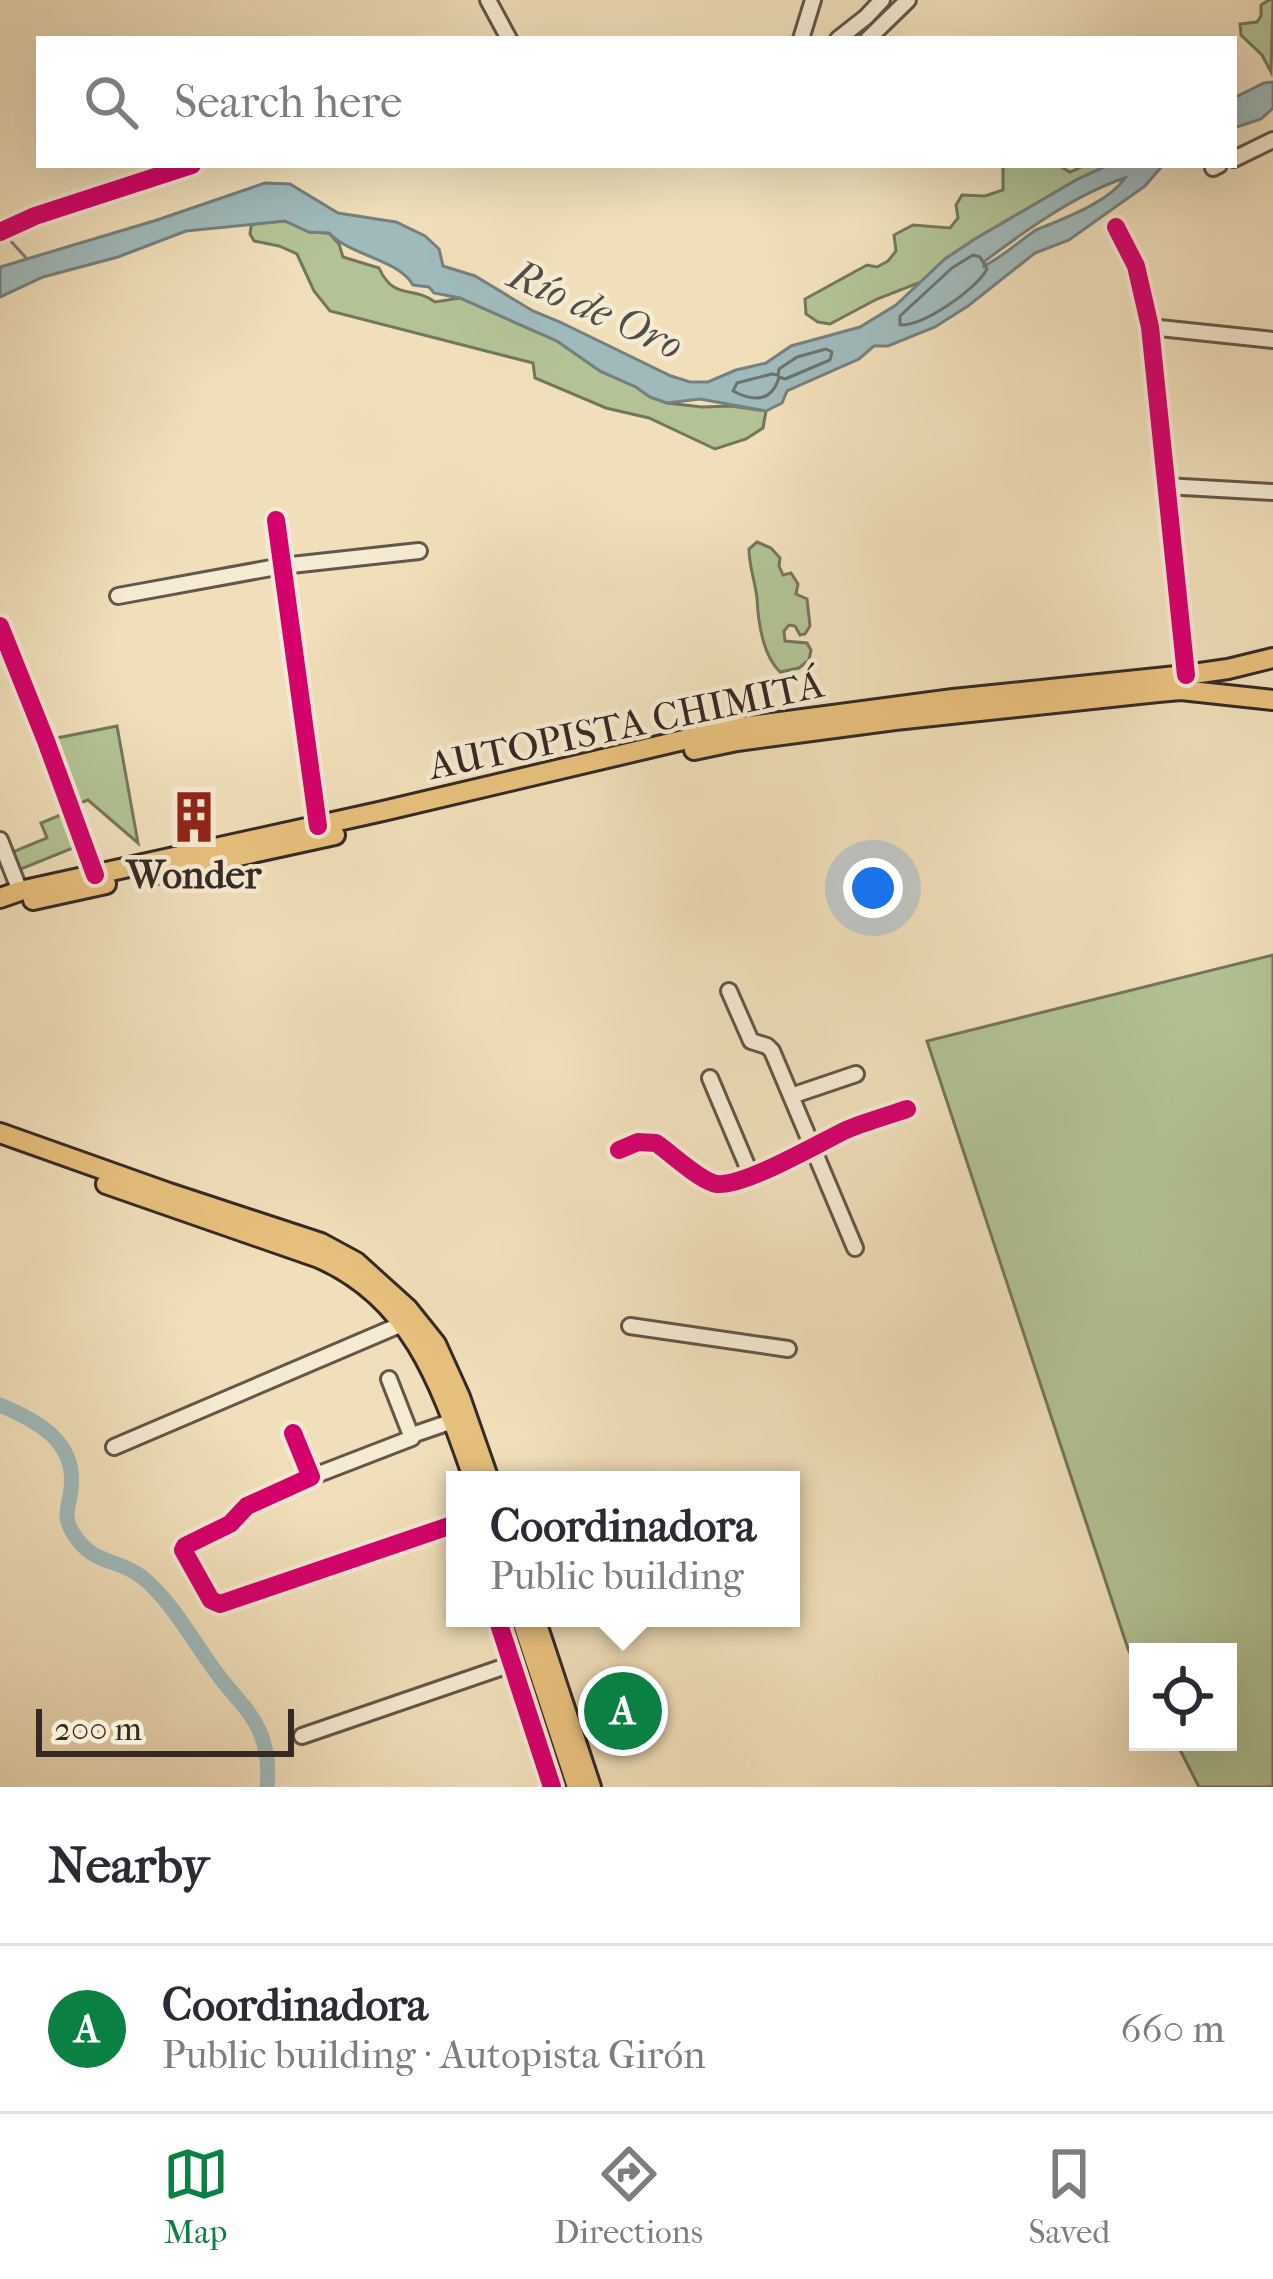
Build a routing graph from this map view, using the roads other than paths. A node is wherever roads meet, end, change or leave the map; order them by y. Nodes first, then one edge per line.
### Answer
1 (488, 0) edge
2 (813, 0) edge
3 (882, 0) edge
4 (908, 0) edge
5 (507, 36) edge
6 (802, 36) edge
7 (843, 36) edge
8 (871, 36) edge
9 (1273, 140) edge
10 (1237, 158) edge
11 (183, 168) edge
12 (1116, 227) dead end
13 (0, 232) edge
14 (1150, 327) junction
15 (1273, 340) edge
16 (1165, 485) junction
17 (1273, 492) edge
18 (276, 520) dead end
19 (419, 551) dead end
20 (282, 566) junction
21 (118, 596) dead end
22 (0, 626) edge
23 (1273, 660) edge
24 (1186, 675) junction
25 (1273, 696) edge
26 (318, 826) junction
27 (0, 840) edge
28 (94, 875) junction
29 (20, 891) junction
30 (0, 898) edge
31 (0, 910) edge
32 (729, 991) dead end
33 (856, 1074) dead end
34 (710, 1078) dead end
35 (791, 1096) junction
36 (907, 1109) dead end
37 (3, 1140) edge
38 (814, 1148) junction
39 (620, 1150) dead end
40 (751, 1175) junction
41 (856, 1248) dead end
42 (402, 1324) junction
43 (630, 1326) dead end
44 (788, 1349) dead end
45 (389, 1379) dead end
46 (453, 1421) junction
47 (293, 1433) dead end
48 (412, 1435) junction
49 (114, 1447) dead end
50 (471, 1471) edge
51 (486, 1471) edge
52 (311, 1477) junction
53 (446, 1526) edge
54 (500, 1627) edge
55 (523, 1627) edge
56 (538, 1627) edge
57 (512, 1664) junction
58 (302, 1736) dead end
59 (552, 1787) edge
60 (577, 1787) edge
61 (590, 1787) edge

1 - 5 street
2 - 6 street
3 - 7 street
4 - 8 street
9 - 10 street
11 - 13 street
12 - 14 street
14 - 15 street
14 - 16 street
16 - 17 street
16 - 24 street
18 - 20 street
19 - 20 street
20 - 21 street
20 - 26 street
22 - 28 street
23 - 24 highway, AUTOPISTA CHIMITÁ
24 - 26 highway, AUTOPISTA CHIMITÁ
25 - 31 highway, AUTOPISTA CHIMITÁ
26 - 28 highway, AUTOPISTA CHIMITÁ
27 - 29 street
28 - 29 highway, AUTOPISTA CHIMITÁ
29 - 30 highway, AUTOPISTA CHIMITÁ
32 - 35 street
33 - 35 street
34 - 40 street
35 - 38 street
36 - 38 street
37 - 42 highway
37 - 51 highway
38 - 40 street
38 - 41 street
39 - 40 street
42 - 46 highway
42 - 49 street
43 - 44 street
45 - 48 street
46 - 48 street
46 - 50 highway
47 - 52 street
48 - 52 street
52 - 53 street
54 - 57 street
55 - 60 highway
56 - 61 highway
57 - 58 street
57 - 59 street

